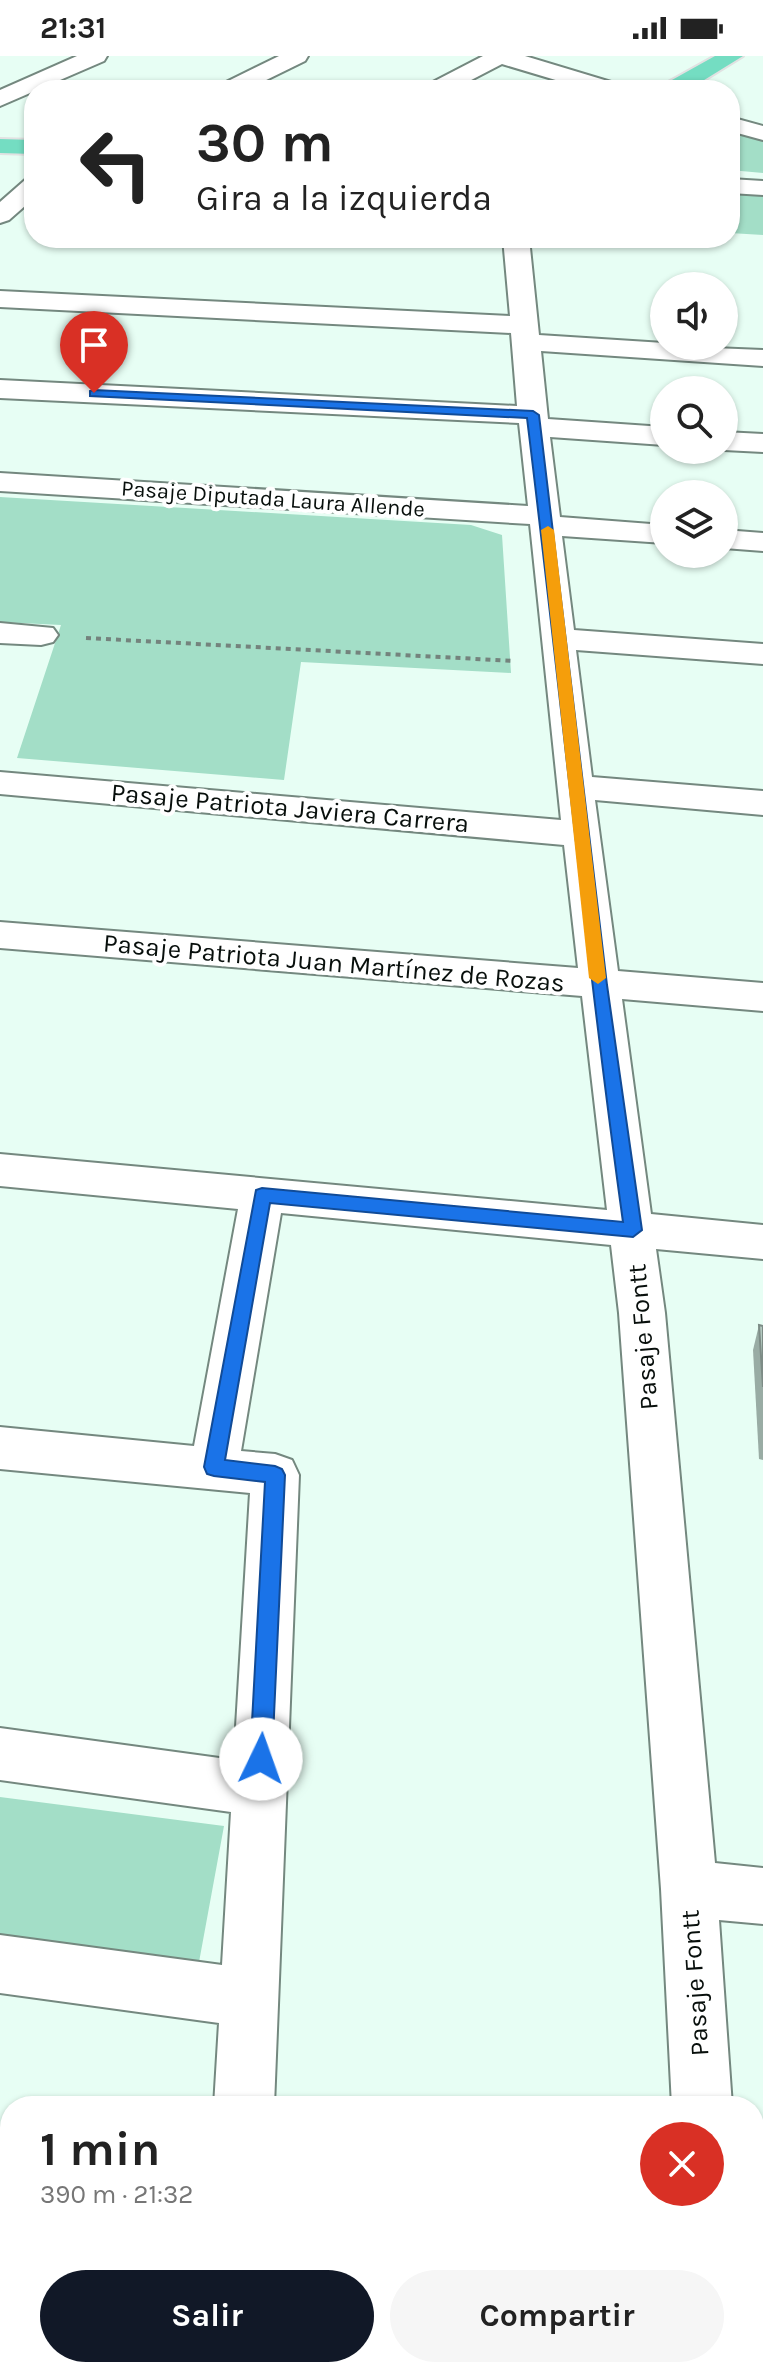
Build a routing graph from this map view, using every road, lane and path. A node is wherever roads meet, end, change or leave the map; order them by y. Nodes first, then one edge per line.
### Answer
1 (96, 56) edge
2 (297, 56) edge
3 (501, 56) edge
4 (732, 56) edge
5 (42, 80) edge
6 (248, 80) edge
7 (454, 80) edge
8 (580, 80) edge
9 (689, 80) edge
10 (24, 88) edge
11 (0, 99) edge
12 (740, 127) edge
13 (763, 133) edge
14 (0, 146) edge
15 (24, 147) edge
16 (740, 187) edge
17 (763, 188) edge
18 (24, 194) edge
19 (0, 215) edge
20 (517, 248) edge
21 (0, 299) edge
22 (525, 333) junction
23 (763, 358) edge
24 (0, 389) edge
25 (533, 421) junction
26 (650, 434) edge
27 (738, 442) edge
28 (763, 443) edge
29 (0, 482) edge
30 (546, 520) junction
31 (650, 532) edge
32 (738, 540) edge
33 (763, 542) edge
34 (0, 633) edge
35 (41, 635) joint
36 (560, 651) junction
37 (763, 654) edge
38 (0, 783) edge
39 (575, 787) junction
40 (763, 803) edge
41 (580, 834) junction
42 (0, 935) edge
43 (598, 985) junction
44 (763, 997) edge
45 (0, 1170) edge
46 (262, 1195) junction
47 (633, 1230) junction
48 (763, 1242) edge
49 (0, 1448) edge
50 (214, 1467) junction
51 (0, 1754) edge
52 (259, 1790) junction
53 (689, 1889) junction
54 (763, 1896) edge
55 (0, 1964) edge
56 (249, 1998) junction
57 (244, 2096) edge
58 (701, 2096) edge

1 - 5 street
2 - 6 street
3 - 7 street
3 - 8 street
4 - 9 main road
10 - 11 street
12 - 13 street
14 - 15 main road
16 - 17 street
18 - 19 street
20 - 22 street, Pasaje Fontt
21 - 22 street
22 - 23 street
22 - 25 street, Pasaje Fontt
24 - 25 street
25 - 26 street
25 - 30 street, Pasaje Fontt
27 - 28 street
29 - 30 street, Pasaje Diputada Laura Allende
30 - 31 street, Pasaje Diputada Laura Allende
30 - 36 street, Pasaje Fontt
32 - 33 street
34 - 35 street
35 - 36 path
36 - 37 street
36 - 39 street, Pasaje Fontt
38 - 41 street, Pasaje Patriota Javiera Carrera
39 - 40 street
39 - 41 street, Pasaje Fontt
41 - 43 street, Pasaje Fontt
42 - 43 street, Pasaje Patriota Juan Martínez de Rozas
43 - 44 street, Pasaje Patriota Juan Martínez de Rozas
43 - 47 street, Pasaje Fontt
45 - 46 street
46 - 47 street
46 - 50 street
47 - 48 street
47 - 53 street, Pasaje Fontt
49 - 50 street
50 - 52 street
51 - 52 street
52 - 56 street
53 - 54 street
53 - 58 street, Pasaje Fontt
55 - 56 street
56 - 57 street

